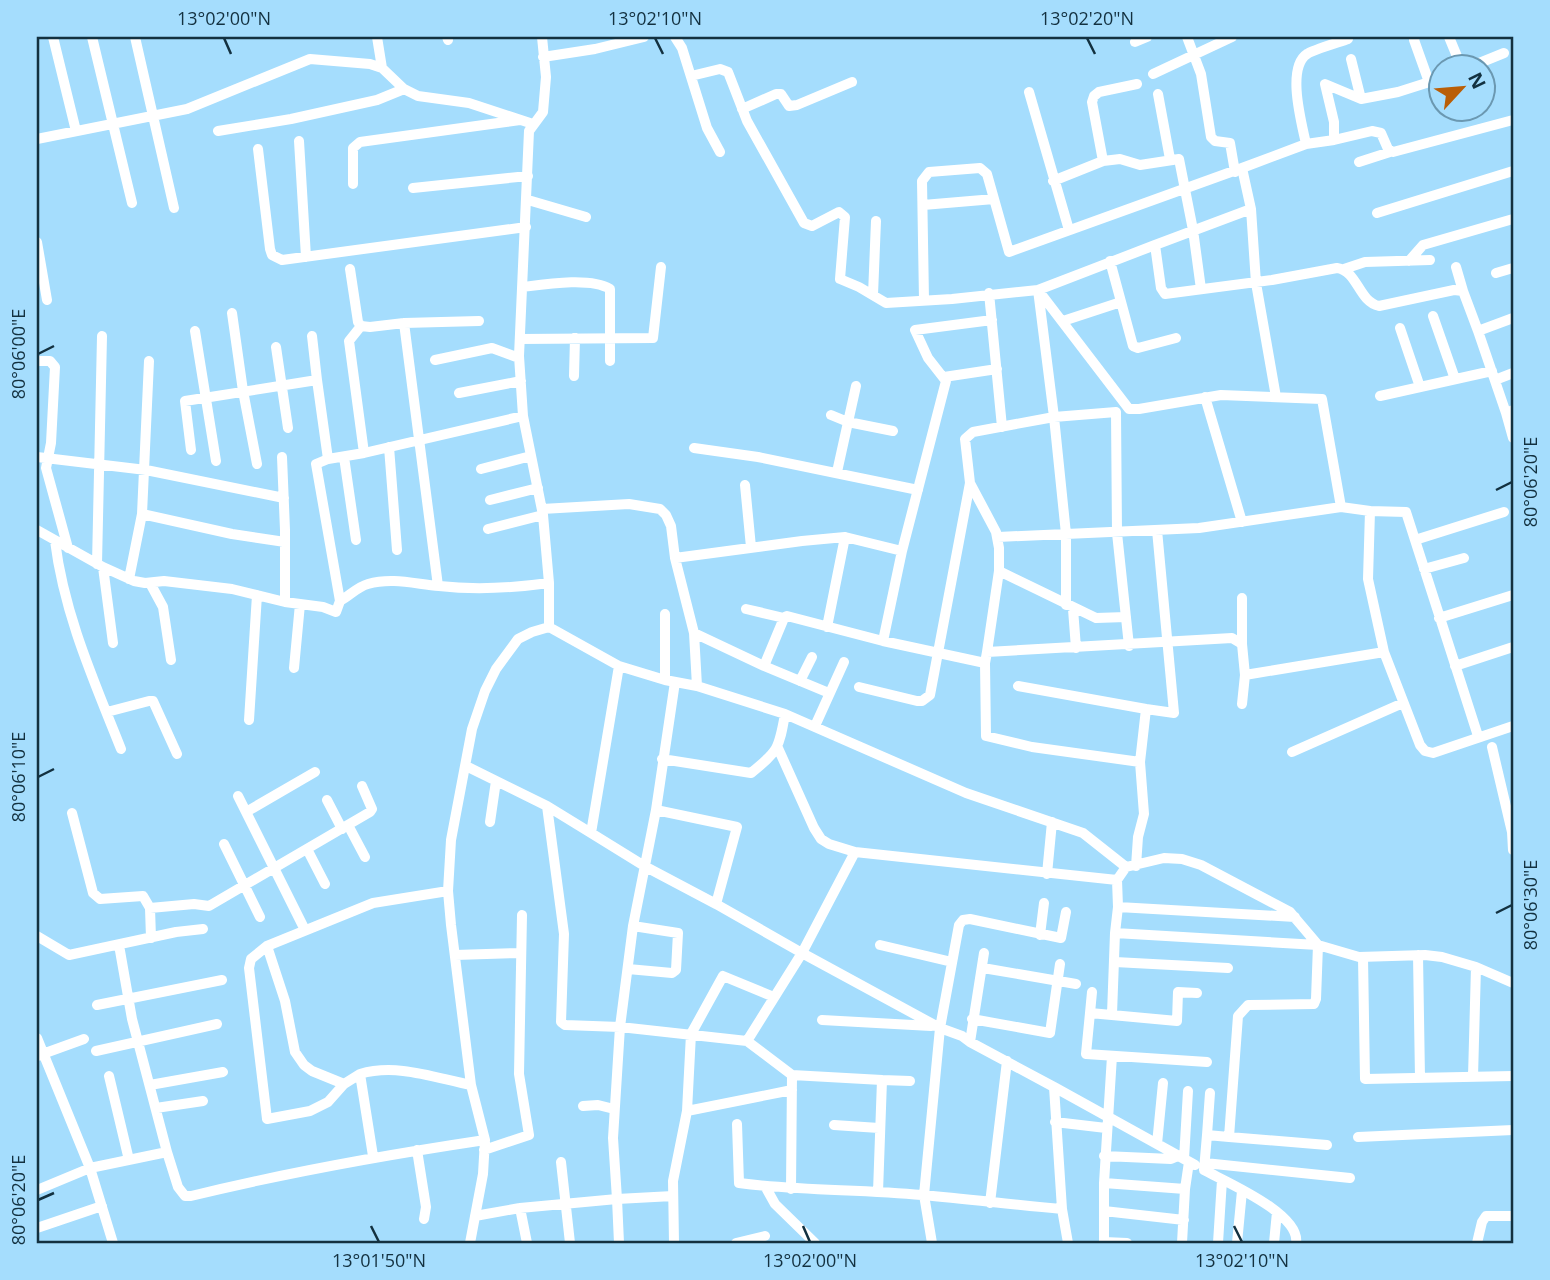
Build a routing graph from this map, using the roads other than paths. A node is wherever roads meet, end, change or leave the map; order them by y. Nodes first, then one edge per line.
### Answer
1 (53, 37) edge
2 (92, 37) edge
3 (135, 37) edge
4 (377, 37) edge
5 (542, 37) edge
6 (644, 37) edge
7 (675, 37) edge
8 (1147, 37) edge
9 (1187, 37) edge
10 (1232, 37) edge
11 (1415, 37) edge
12 (1348, 41) edge
13 (1135, 42) dead end
14 (1504, 53) dead end
15 (1195, 55) junction
16 (1498, 55) edge
17 (543, 57) junction
18 (1352, 59) dead end
19 (382, 68) junction
20 (1153, 74) dead end
21 (691, 76) junction
22 (1428, 79) edge
23 (852, 82) dead end
24 (1428, 82) edge
25 (1137, 84) dead end
26 (404, 89) junction
27 (1029, 92) dead end
28 (1158, 94) dead end
29 (1361, 99) junction
30 (742, 109) junction
31 (151, 116) junction
32 (521, 119) junction
33 (1513, 120) edge
34 (112, 124) junction
35 (533, 124) junction
36 (76, 131) junction
37 (218, 131) dead end
38 (38, 136) edge
39 (1334, 140) junction
40 (299, 141) dead end
41 (1306, 144) junction
42 (258, 149) dead end
43 (720, 152) dead end
44 (1390, 152) junction
45 (1170, 159) junction
46 (1104, 161) junction
47 (1359, 162) dead end
48 (1239, 170) junction
49 (1513, 171) edge
50 (528, 176) junction
51 (1053, 181) junction
52 (353, 184) dead end
53 (412, 188) dead end
54 (1186, 189) junction
55 (994, 199) junction
56 (527, 200) junction
57 (132, 203) dead end
58 (923, 205) junction
59 (174, 208) dead end
60 (1251, 209) junction
61 (1377, 213) dead end
62 (586, 217) dead end
63 (1513, 219) edge
64 (876, 221) dead end
65 (526, 227) junction
66 (1069, 230) junction
67 (1193, 230) junction
68 (37, 242) edge
69 (1155, 245) junction
70 (306, 257) junction
71 (1430, 260) dead end
72 (1110, 261) junction
73 (1409, 261) junction
74 (661, 267) dead end
75 (1456, 267) dead end
76 (1513, 268) edge
77 (351, 269) dead end
78 (1344, 269) junction
79 (1496, 273) dead end
80 (1256, 283) junction
81 (523, 287) junction
82 (1200, 289) junction
83 (1038, 290) junction
84 (1463, 291) junction
85 (989, 293) junction
86 (873, 295) junction
87 (47, 300) dead end
88 (924, 300) junction
89 (1121, 302) junction
90 (232, 313) dead end
91 (1433, 316) dead end
92 (1513, 318) edge
93 (992, 320) junction
94 (479, 321) dead end
95 (1063, 321) junction
96 (404, 323) junction
97 (360, 326) junction
98 (1400, 328) dead end
99 (195, 331) dead end
100 (1478, 331) junction
101 (102, 336) dead end
102 (312, 336) dead end
103 (520, 338) junction
104 (575, 338) junction
105 (611, 338) junction
106 (1176, 338) dead end
107 (276, 347) dead end
108 (519, 358) junction
109 (435, 360) dead end
110 (37, 361) edge
111 (149, 361) dead end
112 (610, 361) dead end
113 (997, 369) junction
114 (1513, 373) edge
115 (574, 376) dead end
116 (1493, 376) junction
117 (944, 377) junction
118 (1455, 379) junction
119 (317, 380) junction
120 (521, 381) junction
121 (856, 386) dead end
122 (282, 387) junction
123 (1420, 387) junction
124 (243, 391) junction
125 (459, 393) dead end
126 (1380, 396) dead end
127 (206, 397) junction
128 (1205, 397) junction
129 (1276, 397) junction
130 (1509, 412) edge
131 (831, 415) dead end
132 (523, 416) junction
133 (1054, 417) junction
134 (848, 422) junction
135 (1002, 427) junction
136 (288, 428) dead end
137 (893, 431) dead end
138 (1513, 438) edge
139 (420, 439) junction
140 (389, 447) junction
141 (694, 448) dead end
142 (191, 450) dead end
143 (364, 453) junction
144 (531, 456) junction
145 (282, 457) dead end
146 (344, 457) junction
147 (42, 458) edge
148 (328, 459) junction
149 (216, 461) dead end
150 (257, 464) dead end
151 (99, 466) junction
152 (481, 469) dead end
153 (143, 470) junction
154 (837, 472) junction
155 (970, 483) junction
156 (745, 485) dead end
157 (538, 488) junction
158 (918, 490) junction
159 (284, 498) junction
160 (490, 500) dead end
161 (1341, 507) junction
162 (1370, 511) junction
163 (543, 512) junction
164 (1504, 512) dead end
165 (142, 514) junction
166 (1242, 522) junction
167 (488, 529) dead end
168 (37, 530) edge
169 (1157, 530) junction
170 (1117, 533) junction
171 (1066, 534) junction
172 (845, 537) junction
173 (998, 537) junction
174 (356, 540) dead end
175 (1415, 540) junction
176 (55, 541) junction
177 (285, 542) junction
178 (751, 547) junction
179 (68, 548) junction
180 (397, 550) dead end
181 (902, 551) junction
182 (675, 558) junction
183 (1464, 558) dead end
184 (100, 566) junction
185 (1424, 569) junction
186 (999, 571) junction
187 (129, 579) junction
188 (150, 583) junction
189 (549, 583) junction
190 (438, 586) junction
191 (257, 595) junction
192 (1513, 595) edge
193 (1242, 598) dead end
194 (285, 601) junction
195 (340, 601) junction
196 (300, 604) junction
197 (1070, 607) junction
198 (746, 609) dead end
199 (666, 614) dead end
200 (1126, 617) junction
201 (784, 618) junction
202 (1439, 618) junction
203 (827, 627) junction
204 (549, 628) junction
205 (694, 633) junction
206 (883, 641) junction
207 (113, 643) dead end
208 (1166, 643) junction
209 (1242, 644) junction
210 (1129, 646) junction
211 (1513, 647) edge
212 (1076, 648) junction
213 (1384, 652) junction
214 (939, 653) junction
215 (812, 657) dead end
216 (986, 657) junction
217 (171, 660) dead end
218 (844, 662) dead end
219 (619, 666) junction
220 (764, 666) junction
221 (1455, 666) junction
222 (294, 668) dead end
223 (1245, 675) junction
224 (670, 681) junction
225 (800, 681) junction
226 (697, 686) junction
227 (1018, 686) dead end
228 (859, 687) dead end
229 (829, 693) junction
230 (1403, 703) junction
231 (1242, 704) dead end
232 (1146, 709) junction
233 (107, 712) junction
234 (785, 714) junction
235 (249, 720) dead end
236 (815, 726) junction
237 (1513, 726) edge
238 (1478, 736) junction
239 (1492, 747) dead end
240 (121, 748) dead end
241 (778, 748) junction
242 (1292, 751) dead end
243 (177, 754) dead end
244 (662, 759) junction
245 (1140, 762) junction
246 (466, 766) junction
247 (315, 772) dead end
248 (496, 781) junction
249 (362, 786) dead end
250 (238, 796) dead end
251 (327, 800) dead end
252 (547, 806) junction
253 (656, 810) junction
254 (246, 812) junction
255 (72, 813) dead end
256 (1052, 821) junction
257 (490, 822) dead end
258 (345, 827) junction
259 (591, 832) junction
260 (224, 844) dead end
261 (307, 849) junction
262 (1513, 850) edge
263 (855, 852) junction
264 (365, 857) dead end
265 (1131, 866) junction
266 (646, 867) junction
267 (275, 868) junction
268 (1047, 874) junction
269 (1117, 880) junction
270 (325, 884) dead end
271 (245, 885) junction
272 (448, 891) junction
273 (1044, 903) dead end
274 (716, 904) junction
275 (1118, 907) junction
276 (150, 908) junction
277 (1066, 912) dead end
278 (522, 915) dead end
279 (260, 917) dead end
280 (1295, 917) junction
281 (633, 926) junction
282 (203, 929) dead end
283 (305, 930) junction
284 (1115, 933) junction
285 (1040, 934) junction
286 (37, 936) edge
287 (151, 938) junction
288 (119, 945) junction
289 (880, 945) dead end
290 (1318, 945) junction
291 (267, 946) junction
292 (520, 953) junction
293 (802, 953) junction
294 (984, 953) dead end
295 (1418, 955) junction
296 (454, 956) junction
297 (1363, 957) junction
298 (953, 962) junction
299 (1115, 962) junction
300 (1060, 964) dead end
301 (983, 968) junction
302 (1228, 968) dead end
303 (1476, 968) junction
304 (628, 969) junction
305 (222, 980) dead end
306 (1058, 982) junction
307 (1513, 983) edge
308 (1076, 984) dead end
309 (1092, 992) dead end
310 (1197, 993) dead end
311 (774, 997) junction
312 (129, 999) junction
313 (97, 1005) dead end
314 (1090, 1013) junction
315 (1112, 1014) junction
316 (972, 1019) junction
317 (822, 1020) dead end
318 (217, 1024) dead end
319 (620, 1027) junction
320 (940, 1028) junction
321 (691, 1034) junction
322 (37, 1038) edge
323 (84, 1039) dead end
324 (138, 1040) junction
325 (747, 1041) junction
326 (970, 1042) junction
327 (96, 1051) dead end
328 (40, 1054) edge
329 (1112, 1056) junction
330 (1007, 1061) junction
331 (1207, 1062) dead end
332 (223, 1072) dead end
333 (360, 1074) junction
334 (792, 1074) junction
335 (109, 1076) dead end
336 (1513, 1076) edge
337 (1473, 1077) junction
338 (1420, 1078) junction
339 (882, 1080) junction
340 (910, 1081) dead end
341 (1163, 1083) dead end
342 (344, 1084) junction
343 (150, 1085) junction
344 (471, 1085) junction
345 (1054, 1087) junction
346 (792, 1090) junction
347 (1188, 1091) dead end
348 (1210, 1093) dead end
349 (203, 1101) dead end
350 (583, 1106) dead end
351 (156, 1108) junction
352 (614, 1109) junction
353 (687, 1111) junction
354 (1107, 1116) junction
355 (1055, 1122) junction
356 (737, 1125) dead end
357 (834, 1125) dead end
358 (879, 1128) junction
359 (1106, 1128) junction
360 (1513, 1130) edge
361 (1207, 1135) junction
362 (1229, 1137) junction
363 (1359, 1137) dead end
364 (1157, 1144) junction
365 (485, 1145) junction
366 (1327, 1145) dead end
367 (417, 1150) junction
368 (167, 1152) junction
369 (373, 1156) junction
370 (1104, 1156) junction
371 (1184, 1159) junction
372 (129, 1160) junction
373 (561, 1162) dead end
374 (1204, 1166) junction
375 (90, 1168) junction
376 (1350, 1178) dead end
377 (1222, 1180) junction
378 (1104, 1183) junction
379 (765, 1186) junction
380 (791, 1189) junction
381 (1185, 1189) junction
382 (37, 1190) edge
383 (1242, 1191) junction
384 (878, 1192) junction
385 (924, 1195) junction
386 (673, 1196) junction
387 (617, 1199) junction
388 (565, 1203) junction
389 (990, 1203) junction
390 (102, 1206) junction
391 (520, 1208) junction
392 (1062, 1209) junction
393 (1104, 1211) junction
394 (1277, 1212) junction
395 (475, 1216) junction
396 (1513, 1216) edge
397 (424, 1219) dead end
398 (1184, 1220) junction
399 (37, 1227) edge
400 (765, 1236) dead end
401 (1104, 1242) edge
402 (113, 1243) edge
403 (470, 1243) edge
404 (527, 1243) edge
405 (569, 1243) edge
406 (619, 1243) edge
407 (674, 1243) edge
408 (736, 1243) edge
409 (815, 1243) edge
410 (933, 1243) edge
411 (1068, 1243) edge
412 (1127, 1243) edge
413 (1182, 1243) edge
414 (1218, 1243) edge
415 (1237, 1243) edge
416 (1274, 1243) edge
417 (1296, 1243) edge
418 (1477, 1243) edge

1 - 36 street
2 - 34 street
3 - 31 street
4 - 19 street
5 - 17 street
6 - 17 street
7 - 21 street
8 - 13 street
9 - 15 street
10 - 15 street
11 - 22 street
12 - 41 street
14 - 16 street
15 - 20 street
15 - 48 street
17 - 35 street
18 - 29 street
19 - 26 street
19 - 31 street
21 - 30 street
21 - 43 street
23 - 30 street
24 - 29 street
25 - 46 street
26 - 32 street
26 - 37 street
27 - 51 street
28 - 45 street
29 - 39 street
30 - 86 street
31 - 34 street
31 - 59 street
32 - 35 street
32 - 52 street
33 - 44 street
34 - 36 street
34 - 57 street
35 - 50 street
36 - 38 street
39 - 41 street
39 - 44 street
40 - 70 street
41 - 48 street
42 - 70 street
44 - 47 street
45 - 46 street
45 - 54 street
46 - 51 street
48 - 54 street
48 - 60 street
49 - 61 street
50 - 53 street
50 - 56 street
51 - 66 street
54 - 66 street
54 - 67 street
55 - 58 street
55 - 58 street
55 - 66 street
56 - 62 street
56 - 65 street
58 - 88 street
60 - 67 street
60 - 80 street
63 - 73 street
64 - 86 street
65 - 70 street
65 - 81 street
67 - 69 street
67 - 82 street
68 - 87 street
69 - 72 street
69 - 82 street
71 - 73 street
72 - 83 street
72 - 89 street
73 - 78 street
74 - 105 street
75 - 84 street
76 - 79 street
77 - 97 street
78 - 80 street
78 - 84 street
80 - 82 street
80 - 129 street
81 - 103 street
81 - 105 street
83 - 85 street
83 - 95 street
83 - 133 street
84 - 100 street
85 - 88 street
85 - 93 street
86 - 88 street
89 - 95 street
89 - 106 street
90 - 124 street
91 - 118 street
92 - 100 street
93 - 113 street
93 - 117 street
94 - 96 street
95 - 128 street
96 - 97 street
96 - 139 street
97 - 143 street
98 - 123 street
99 - 127 street
100 - 116 street
101 - 151 street
102 - 119 street
103 - 104 street
103 - 108 street
104 - 105 street
104 - 115 street
105 - 112 street
107 - 122 street
108 - 109 street
108 - 120 street
110 - 147 street
111 - 153 street
113 - 117 street
113 - 135 street
114 - 116 street
116 - 118 street
116 - 130 street
117 - 158 street
118 - 123 street
119 - 122 street
119 - 148 street
120 - 125 street
120 - 132 street
121 - 134 street
122 - 124 street
122 - 136 street
123 - 126 street
124 - 127 street
124 - 150 street
127 - 142 street
127 - 149 street
128 - 129 street
128 - 166 street
129 - 161 street
130 - 138 street
131 - 134 street
132 - 139 street
132 - 144 street
133 - 135 street
133 - 170 street
133 - 171 street
134 - 137 street
134 - 154 street
135 - 155 street
139 - 140 street
139 - 190 street
140 - 143 street
140 - 180 street
141 - 154 street
143 - 146 street
144 - 152 street
144 - 157 street
145 - 159 street
146 - 148 street
146 - 174 street
147 - 151 street
147 - 179 street
148 - 195 street
151 - 153 street
151 - 184 street
153 - 159 street
153 - 165 street
154 - 158 street
155 - 173 street
155 - 214 street
156 - 178 street
157 - 160 street
157 - 163 street
158 - 181 street
159 - 177 street
161 - 162 street
161 - 166 street
162 - 175 street
162 - 213 street
163 - 167 street
163 - 182 street
163 - 189 street
164 - 175 street
165 - 177 street
165 - 187 street
166 - 169 street
168 - 176 street
169 - 170 street
169 - 208 street
170 - 171 street
170 - 200 street
171 - 173 street
171 - 197 street
172 - 178 street
172 - 181 street
172 - 203 street
173 - 186 street
175 - 185 street
176 - 179 street
176 - 233 street
177 - 194 street
178 - 182 street
179 - 184 street
181 - 206 street
182 - 205 street
183 - 185 street
184 - 187 street
184 - 207 street
185 - 202 street
186 - 197 street
186 - 216 street
187 - 188 street
188 - 191 street
188 - 217 street
189 - 190 street
189 - 204 street
190 - 195 street
191 - 194 street
191 - 235 street
192 - 202 street
193 - 209 street
194 - 196 street
195 - 196 street
196 - 222 street
197 - 200 street
197 - 212 street
198 - 201 street
199 - 224 street
200 - 210 street
201 - 203 street
201 - 220 street
202 - 221 street
203 - 206 street
204 - 219 street
204 - 246 street
205 - 220 street
205 - 226 street
206 - 214 street
208 - 209 street
208 - 210 street
208 - 232 street
209 - 223 street
210 - 212 street
211 - 221 street
212 - 216 street
213 - 223 street
213 - 230 street
214 - 216 street
214 - 228 street
215 - 225 street
216 - 245 street
218 - 229 street
219 - 224 street
219 - 259 street
220 - 225 street
221 - 238 street
223 - 231 street
224 - 226 street
224 - 244 street
225 - 229 street
226 - 234 street
227 - 232 street
229 - 236 street
230 - 238 street
230 - 242 street
232 - 245 street
233 - 240 street
233 - 243 street
234 - 236 street
234 - 241 street
236 - 256 street
237 - 238 street
239 - 262 street
241 - 244 street
241 - 263 street
244 - 253 street
245 - 265 street
246 - 248 street
246 - 272 street
247 - 254 street
248 - 252 street
248 - 257 street
249 - 258 street
250 - 254 street
251 - 258 street
252 - 259 street
252 - 319 street
253 - 266 street
253 - 274 street
254 - 267 street
255 - 276 street
256 - 265 street
256 - 268 street
258 - 261 street
258 - 264 street
259 - 266 street
260 - 271 street
261 - 267 street
261 - 270 street
263 - 268 street
263 - 293 street
265 - 269 street
265 - 280 street
266 - 274 street
266 - 281 street
267 - 271 street
267 - 283 street
268 - 269 street
269 - 275 street
271 - 276 street
271 - 279 street
272 - 283 street
272 - 296 street
273 - 285 street
274 - 293 street
275 - 280 street
275 - 284 street
276 - 287 street
277 - 285 street
278 - 292 street
280 - 290 street
281 - 304 street
281 - 304 street
282 - 287 street
283 - 291 street
284 - 290 street
284 - 299 street
285 - 298 street
286 - 288 street
287 - 288 street
288 - 312 street
289 - 298 street
290 - 297 street
290 - 362 street
291 - 342 street
291 - 342 street
292 - 296 street
292 - 365 street
293 - 311 street
293 - 320 street
294 - 301 street
295 - 297 street
295 - 303 street
295 - 338 street
296 - 344 street
297 - 338 street
298 - 320 street
299 - 302 street
299 - 315 street
300 - 306 street
301 - 306 street
301 - 316 street
303 - 307 street
303 - 337 street
304 - 319 street
305 - 312 street
306 - 308 street
306 - 316 street
309 - 314 street
310 - 315 street
311 - 321 street
311 - 325 street
312 - 313 street
312 - 324 street
314 - 315 street
314 - 329 street
316 - 326 street
317 - 320 street
318 - 324 street
319 - 321 street
319 - 352 street
320 - 326 street
320 - 385 street
321 - 325 street
321 - 353 street
322 - 328 street
323 - 328 street
324 - 327 street
324 - 343 street
325 - 334 street
326 - 330 street
328 - 375 street
329 - 331 street
329 - 354 street
330 - 345 street
330 - 389 street
332 - 343 street
333 - 342 street
333 - 344 street
333 - 369 street
334 - 339 street
334 - 346 street
335 - 372 street
336 - 337 street
337 - 338 street
339 - 340 street
339 - 358 street
341 - 364 street
343 - 351 street
344 - 365 street
345 - 354 street
345 - 355 street
346 - 353 street
346 - 380 street
347 - 371 street
348 - 361 street
349 - 351 street
350 - 352 street
351 - 368 street
352 - 387 street
353 - 386 street
354 - 359 street
354 - 364 street
355 - 359 street
355 - 392 street
356 - 379 street
357 - 358 street
358 - 384 street
359 - 370 street
360 - 363 street
361 - 362 street
361 - 374 street
362 - 366 street
364 - 371 street
365 - 367 street
365 - 395 street
367 - 369 street
367 - 397 street
368 - 369 street
368 - 372 street
370 - 371 street
370 - 378 street
371 - 374 street
371 - 381 street
372 - 375 street
373 - 388 street
374 - 376 street
374 - 377 street
375 - 382 street
375 - 390 street
377 - 383 street
377 - 414 street
378 - 381 street
378 - 393 street
379 - 380 street
379 - 409 street
380 - 384 street
381 - 398 street
383 - 394 street
383 - 415 street
384 - 385 street
385 - 389 street
385 - 410 street
386 - 387 street
386 - 407 street
387 - 388 street
387 - 406 street
388 - 391 street
388 - 405 street
389 - 392 street
390 - 399 street
390 - 402 street
391 - 395 street
391 - 404 street
392 - 411 street
393 - 398 street
393 - 401 street
394 - 416 street
394 - 417 street
395 - 403 street
396 - 418 street
398 - 413 street
400 - 408 street
401 - 412 street

